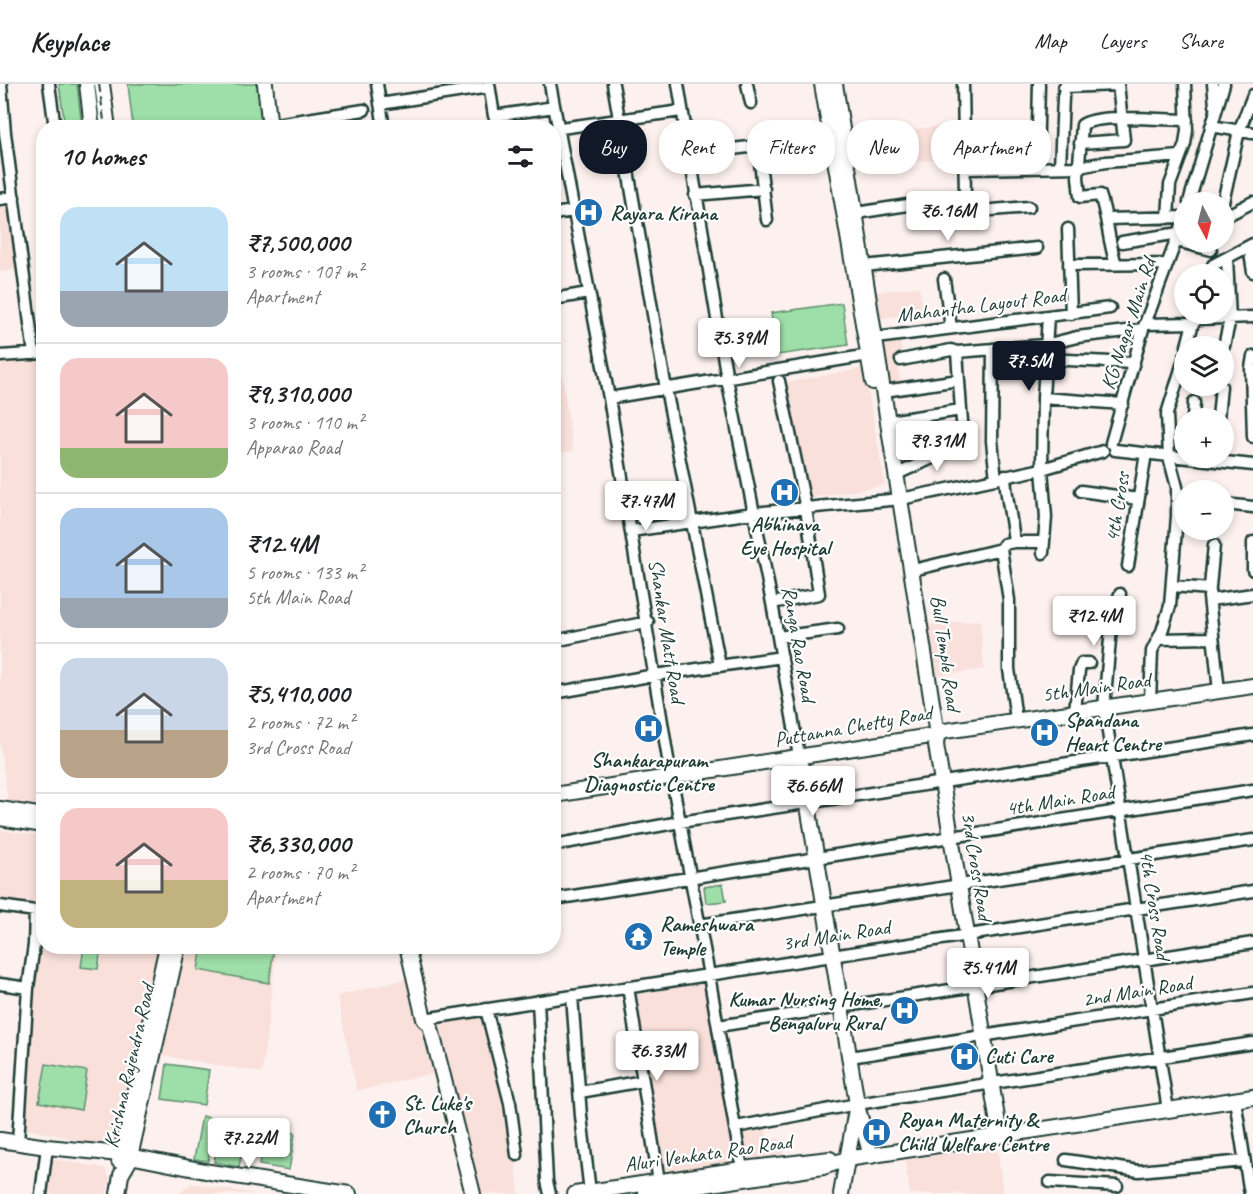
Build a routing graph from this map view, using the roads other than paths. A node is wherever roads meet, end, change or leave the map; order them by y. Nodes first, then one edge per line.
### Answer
1 (1, 84) edge
2 (50, 84) edge
3 (87, 84) edge
4 (102, 84) edge
5 (265, 84) edge
6 (376, 84) edge
7 (550, 84) edge
8 (613, 84) edge
9 (678, 84) edge
10 (747, 84) edge
11 (822, 84) edge
12 (835, 84) edge
13 (963, 84) edge
14 (1039, 84) edge
15 (1185, 84) edge
16 (1214, 84) edge
17 (1224, 84) edge
18 (489, 85) edge
19 (1118, 85) edge
20 (1065, 86) edge
21 (1253, 95) edge
22 (751, 103) dead end
23 (380, 104) junction
24 (554, 107) junction
25 (364, 110) dead end
26 (1215, 110) junction
27 (681, 111) junction
28 (1122, 118) junction
29 (55, 120) edge
30 (91, 120) edge
31 (107, 120) edge
32 (269, 120) edge
33 (305, 120) edge
34 (383, 120) edge
35 (495, 120) edge
36 (499, 120) edge
37 (555, 120) edge
38 (619, 120) joint
39 (682, 120) edge
40 (964, 120) edge
41 (1038, 120) edge
42 (1187, 120) junction
43 (579, 126) edge
44 (1211, 126) junction
45 (561, 128) edge
46 (1239, 131) junction
47 (1253, 133) edge
48 (1080, 143) junction
49 (735, 149) edge
50 (561, 153) edge
51 (1180, 156) junction
52 (1051, 167) edge
53 (1060, 167) junction
54 (1079, 167) junction
55 (628, 174) edge
56 (691, 174) edge
57 (965, 174) edge
58 (764, 189) junction
59 (1192, 192) edge
60 (1225, 192) edge
61 (695, 195) junction
62 (14, 196) junction
63 (965, 196) junction
64 (0, 199) edge
65 (1253, 202) edge
66 (1029, 207) dead end
67 (573, 211) junction
68 (1234, 212) edge
69 (561, 213) edge
70 (850, 214) junction
71 (1168, 218) junction
72 (1174, 218) edge
73 (767, 219) dead end
74 (1107, 219) junction
75 (1068, 229) dead end
76 (1174, 237) edge
77 (1122, 242) dead end
78 (1174, 245) edge
79 (1251, 245) edge
80 (1037, 248) dead end
81 (1211, 252) edge
82 (1227, 258) junction
83 (1210, 262) dead end
84 (1116, 264) junction
85 (1167, 264) junction
86 (1215, 264) edge
87 (1227, 264) edge
88 (1069, 265) junction
89 (864, 266) junction
90 (1253, 272) edge
91 (944, 279) dead end
92 (588, 293) junction
93 (561, 298) edge
94 (1110, 308) dead end
95 (1071, 314) junction
96 (1048, 316) junction
97 (1253, 317) edge
98 (1234, 319) edge
99 (1174, 323) edge
100 (1145, 327) junction
101 (951, 328) junction
102 (36, 334) edge
103 (876, 338) junction
104 (1045, 345) junction
105 (993, 349) junction
106 (957, 352) junction
107 (36, 353) edge
108 (874, 354) junction
109 (0, 356) edge
110 (1253, 356) edge
111 (1045, 359) junction
112 (902, 360) dead end
113 (1134, 363) junction
114 (726, 379) junction
115 (959, 380) junction
116 (779, 381) dead end
117 (666, 389) junction
118 (1174, 391) edge
119 (884, 392) junction
120 (609, 398) junction
121 (1043, 398) junction
122 (1194, 402) dead end
123 (1123, 404) junction
124 (1194, 408) edge
125 (961, 410) junction
126 (889, 421) junction
127 (1253, 434) edge
128 (1113, 446) junction
129 (1146, 453) junction
130 (1169, 457) junction
131 (1174, 457) edge
132 (1234, 462) edge
133 (1253, 465) edge
134 (1042, 470) junction
135 (897, 474) junction
136 (1000, 478) junction
137 (1175, 480) edge
138 (1081, 491) dead end
139 (1138, 499) junction
140 (897, 500) junction
141 (1234, 505) edge
142 (1253, 507) edge
143 (806, 509) junction
144 (753, 513) junction
145 (692, 521) junction
146 (631, 531) junction
147 (1177, 540) edge
148 (1014, 542) junction
149 (1253, 542) edge
150 (1214, 545) dead end
151 (1001, 549) junction
152 (1252, 555) edge
153 (1128, 566) dead end
154 (913, 570) junction
155 (1253, 570) edge
156 (1172, 586) junction
157 (1120, 594) dead end
158 (1210, 594) junction
159 (1253, 594) edge
160 (772, 603) junction
161 (648, 622) junction
162 (838, 629) dead end
163 (778, 637) junction
164 (1212, 638) junction
165 (1158, 639) junction
166 (561, 640) edge
167 (782, 657) junction
168 (1089, 663) dead end
169 (720, 666) junction
170 (655, 675) junction
171 (1253, 686) edge
172 (1219, 691) junction
173 (561, 692) edge
174 (1150, 700) junction
175 (1104, 707) junction
176 (1075, 711) junction
177 (1016, 719) junction
178 (935, 734) junction
179 (1253, 735) edge
180 (799, 753) junction
181 (1111, 756) junction
182 (671, 773) junction
183 (942, 782) junction
184 (561, 788) edge
185 (1253, 790) edge
186 (561, 794) edge
187 (807, 804) junction
188 (0, 809) edge
189 (1120, 810) junction
190 (36, 815) edge
191 (0, 818) edge
192 (681, 822) junction
193 (36, 824) edge
194 (951, 837) junction
195 (1253, 840) edge
196 (561, 844) edge
197 (816, 858) junction
198 (1128, 859) junction
199 (691, 877) junction
200 (959, 885) junction
201 (1253, 891) edge
202 (561, 898) edge
203 (0, 906) edge
204 (823, 906) junction
205 (1136, 909) junction
206 (699, 925) junction
207 (967, 935) junction
208 (1253, 943) edge
209 (165, 954) edge
210 (176, 954) edge
211 (408, 954) edge
212 (417, 954) edge
213 (831, 956) junction
214 (1144, 960) junction
215 (709, 975) junction
216 (0, 984) edge
217 (975, 986) junction
218 (628, 987) junction
219 (28, 988) junction
220 (1253, 993) edge
221 (572, 996) junction
222 (538, 1001) junction
223 (841, 1006) junction
224 (1152, 1007) junction
225 (486, 1009) junction
226 (429, 1020) junction
227 (718, 1026) junction
228 (984, 1037) junction
229 (1253, 1043) edge
230 (1159, 1056) junction
231 (850, 1057) junction
232 (643, 1081) junction
233 (991, 1083) junction
234 (580, 1092) junction
235 (1253, 1097) edge
236 (1235, 1100) junction
237 (857, 1104) junction
238 (1168, 1110) junction
239 (736, 1127) junction
240 (1000, 1136) junction
241 (0, 1140) edge
242 (18, 1142) junction
243 (47, 1147) junction
244 (517, 1155) dead end
245 (871, 1156) junction
246 (122, 1157) junction
247 (847, 1159) junction
248 (1066, 1160) dead end
249 (1244, 1161) junction
250 (742, 1169) junction
251 (1050, 1182) dead end
252 (1117, 1186) dead end
253 (1079, 1189) edge
254 (652, 1191) edge
255 (590, 1192) junction
256 (41, 1194) edge
257 (118, 1194) edge
258 (307, 1194) edge
259 (349, 1194) edge
260 (473, 1194) edge
261 (550, 1194) edge
262 (575, 1194) edge
263 (841, 1194) edge
264 (1250, 1194) edge

1 - 62 street
2 - 29 street
3 - 30 main road
4 - 31 main road
5 - 32 main road
6 - 23 street
7 - 24 street, Shankar Matt Road
8 - 38 street
9 - 27 street, Ranga Rao Road
10 - 22 street
11 - 70 main road, Bull Temple Road
12 - 70 main road, Bull Temple Road
13 - 40 street
14 - 41 street
15 - 42 street
16 - 26 street
17 - 26 street
18 - 23 street
18 - 35 street
19 - 20 street
19 - 28 street
20 - 53 street
21 - 46 street
23 - 34 street
24 - 36 street
24 - 37 street, Shankar Matt Road
25 - 33 street
26 - 44 street
27 - 38 street
27 - 39 street, Ranga Rao Road
28 - 42 street
28 - 48 street
28 - 48 street
42 - 51 street
43 - 45 street
44 - 46 street
44 - 59 street
46 - 47 street
46 - 60 street
48 - 54 street
49 - 58 street
50 - 67 street, Shankar Matt Road
51 - 54 street
51 - 71 street
52 - 53 street
53 - 54 street
54 - 74 street
55 - 117 street
56 - 61 street, Ranga Rao Road
57 - 63 street
58 - 61 street
58 - 73 street
61 - 114 street, Ranga Rao Road
62 - 64 street
62 - 102 street
63 - 66 street
63 - 70 street
65 - 68 street
67 - 69 street
67 - 92 street, Shankar Matt Road
70 - 89 main road, Bull Temple Road
70 - 108 main road, Bull Temple Road
71 - 72 street
71 - 74 street
74 - 84 street
75 - 88 street
76 - 77 street
78 - 85 street, KG Nagar Main Rd
79 - 82 street
79 - 90 street
80 - 89 street
81 - 83 street
82 - 86 street
82 - 87 street
84 - 85 street
84 - 88 street
85 - 100 street, KG Nagar Main Rd
88 - 95 street
89 - 103 main road, Bull Temple Road
91 - 101 street
92 - 93 street
92 - 120 street, Shankar Matt Road
94 - 95 street, Mahantha Layout Road
95 - 96 street, Mahantha Layout Road
96 - 101 street, Mahantha Layout Road
96 - 104 street
97 - 98 street
99 - 100 street
100 - 104 street
100 - 113 street, KG Nagar Main Rd
101 - 103 street, Mahantha Layout Road
103 - 108 main road, Bull Temple Road
104 - 105 street
104 - 111 street
105 - 106 street
105 - 136 street
106 - 112 street
106 - 115 street
107 - 109 street
108 - 114 street
108 - 119 main road, Bull Temple Road
108 - 140 main road, Bull Temple Road
110 - 127 street
111 - 113 street
111 - 121 street
113 - 123 street, KG Nagar Main Rd
114 - 117 street
114 - 144 street, Ranga Rao Road
115 - 119 street
115 - 125 street
116 - 143 street
117 - 120 street
117 - 145 street
118 - 130 street
119 - 126 main road, Bull Temple Road
120 - 146 street, Shankar Matt Road
121 - 123 street
121 - 134 street
122 - 124 street
123 - 128 street, KG Nagar Main Rd
125 - 126 street
125 - 135 street
126 - 135 main road, Bull Temple Road
128 - 129 street
128 - 134 street
129 - 130 street
129 - 139 street, 4th Cross
130 - 131 street
130 - 137 street
132 - 133 street
134 - 136 street
134 - 148 street
135 - 140 main road, Bull Temple Road
136 - 140 street
136 - 148 street
138 - 139 street
139 - 153 street, 4th Cross
140 - 143 street
140 - 154 main road, Bull Temple Road
140 - 178 main road, Bull Temple Road
141 - 142 street
143 - 144 street
143 - 160 street
144 - 145 street
144 - 160 street, Ranga Rao Road
145 - 146 street
145 - 169 street
146 - 161 street, Shankar Matt Road
147 - 156 street
148 - 151 street
149 - 152 street
150 - 158 street
151 - 154 street
151 - 177 street
152 - 155 street
154 - 178 main road, Bull Temple Road
156 - 158 street
156 - 165 street
157 - 175 street, 4th Cross Road
158 - 159 street
158 - 164 street
160 - 163 street, Ranga Rao Road
161 - 166 street
161 - 170 street, Shankar Matt Road
162 - 163 street
163 - 167 street, Ranga Rao Road
164 - 165 street
164 - 172 street
165 - 174 street
167 - 169 street
167 - 180 street, Ranga Rao Road
168 - 176 street
169 - 170 street
170 - 173 street
170 - 182 street, Shankar Matt Road
171 - 172 main road, 5th Main Road
172 - 174 main road, 5th Main Road
174 - 175 main road, 5th Main Road
175 - 176 main road, 5th Main Road
175 - 181 street, 4th Cross Road
176 - 177 main road, 5th Main Road
177 - 178 main road, 5th Main Road
178 - 180 main road, Puttanna Chetty Road
178 - 183 main road, 3rd Cross Road
179 - 181 street
180 - 182 main road, Puttanna Chetty Road
180 - 187 main road
181 - 183 street
181 - 189 street, 4th Cross Road
182 - 184 main road, Puttanna Chetty Road
182 - 186 main road, Puttanna Chetty Road
182 - 192 street, Shankar Matt Road
183 - 187 street
183 - 194 main road, 3rd Cross Road
185 - 189 street, 4th Main Road
187 - 192 street
187 - 197 main road
188 - 190 main road
189 - 194 street, 4th Main Road
189 - 198 street, 4th Cross Road
191 - 193 main road
192 - 196 street
192 - 199 street, Shankar Matt Road
194 - 197 street, 4th Main Road
194 - 200 main road, 3rd Cross Road
195 - 198 street
197 - 199 street, 4th Main Road
197 - 204 main road
198 - 200 street
198 - 205 street, 4th Cross Road
199 - 202 street, 4th Main Road
199 - 206 street, Shankar Matt Road
200 - 204 street
200 - 207 main road, 3rd Cross Road
201 - 205 street, 3rd Main Road
203 - 219 street
204 - 206 street
204 - 213 main road
205 - 207 street, 3rd Main Road
205 - 214 street, 4th Cross Road
206 - 215 street, Shankar Matt Road
207 - 213 street, 3rd Main Road
207 - 217 main road, 3rd Cross Road
208 - 214 street
209 - 246 main road, Krishna Rajendra Road
210 - 246 main road, Krishna Rajendra Road
211 - 226 main road
212 - 226 main road
213 - 215 street, 3rd Main Road
213 - 223 main road
214 - 217 street
214 - 224 street, 4th Cross Road
215 - 218 street, 3rd Main Road
215 - 227 street, Shankar Matt Road
216 - 219 street
217 - 223 street
217 - 228 main road, 3rd Cross Road
218 - 221 street, 3rd Main Road
218 - 232 street
219 - 242 street
220 - 224 street, 2nd Main Road
221 - 222 street, 3rd Main Road
221 - 234 street
222 - 225 street, 3rd Main Road
222 - 261 street
223 - 227 street
223 - 231 main road
224 - 228 street, 2nd Main Road
224 - 230 street, 4th Cross Road
225 - 226 street, 3rd Main Road
225 - 244 street
226 - 260 main road
227 - 239 street, Shankar Matt Road
228 - 231 street, 2nd Main Road
228 - 233 main road, 3rd Cross Road
229 - 230 street
230 - 233 street
230 - 238 street, 4th Cross Road
231 - 237 main road
232 - 234 street
232 - 254 street
233 - 237 street
233 - 240 main road, 3rd Cross Road
234 - 255 street
235 - 236 main road, Aluri Venkata Rao Road
236 - 238 main road, Aluri Venkata Rao Road
236 - 249 street
237 - 239 street
237 - 245 main road
237 - 247 main road
238 - 240 main road, Aluri Venkata Rao Road
239 - 250 street, Shankar Matt Road
240 - 245 main road, Aluri Venkata Rao Road
241 - 242 main road
242 - 243 main road
243 - 246 main road
243 - 256 street
245 - 247 main road, Aluri Venkata Rao Road
246 - 257 main road, Krishna Rajendra Road
246 - 258 main road
246 - 259 main road
247 - 250 main road, Aluri Venkata Rao Road
247 - 254 main road, Aluri Venkata Rao Road
247 - 263 main road
248 - 249 street
249 - 264 street
250 - 254 main road, Aluri Venkata Rao Road
251 - 253 street
252 - 253 street
254 - 255 main road, Aluri Venkata Rao Road
255 - 262 main road, Aluri Venkata Rao Road

